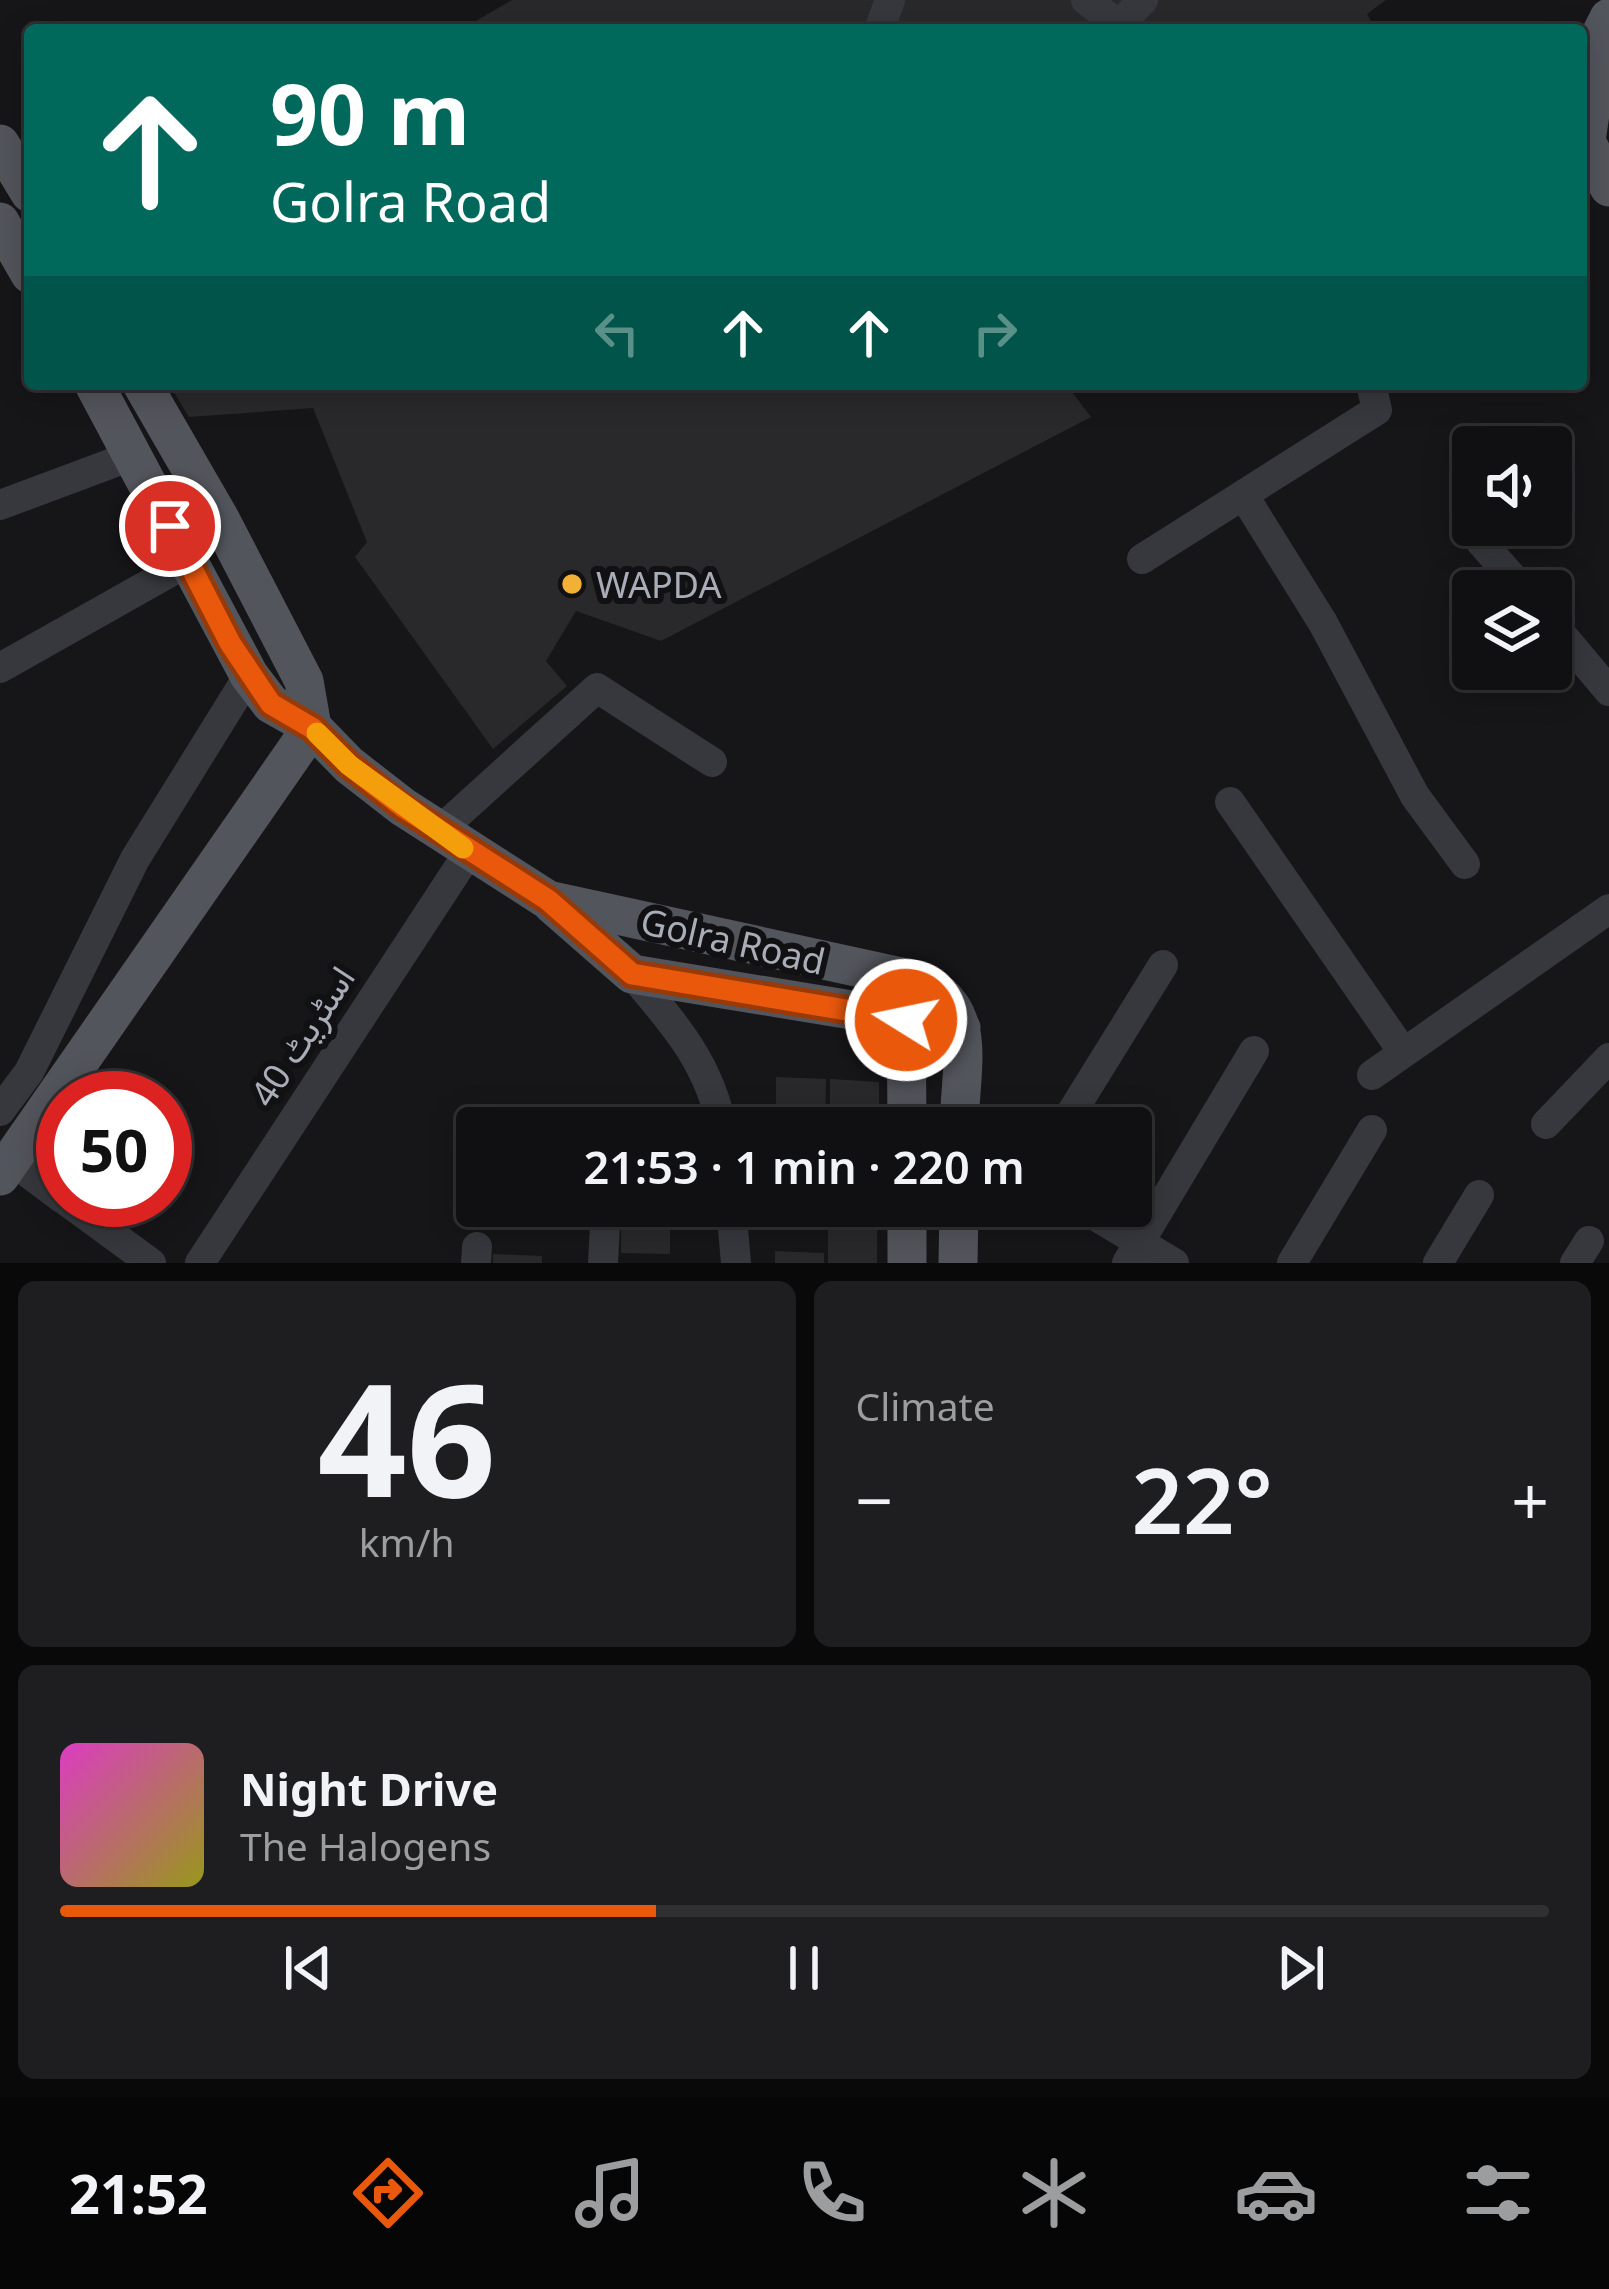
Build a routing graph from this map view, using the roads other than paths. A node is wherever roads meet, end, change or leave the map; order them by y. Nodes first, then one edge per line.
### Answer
1 (1086, 0) edge
2 (1143, 0) edge
3 (1609, 18) edge
4 (1112, 24) edge
5 (1120, 24) edge
6 (1587, 124) edge
7 (0, 144) edge
8 (1587, 148) edge
9 (24, 183) edge
10 (1609, 187) edge
11 (0, 222) edge
12 (24, 264) edge
13 (97, 390) edge
14 (145, 390) edge
15 (1372, 390) edge
16 (134, 454) junction
17 (1244, 496) junction
18 (0, 505) edge
19 (1485, 546) edge
20 (1142, 559) dead end
21 (188, 562) junction
22 (1506, 570) edge
23 (1572, 647) edge
24 (0, 668) edge
25 (249, 675) junction
26 (1609, 691) edge
27 (312, 728) junction
28 (712, 762) dead end
29 (1230, 802) dead end
30 (454, 842) junction
31 (1465, 864) dead end
32 (548, 900) junction
33 (1609, 909) edge
34 (1163, 965) dead end
35 (632, 974) junction
36 (906, 978) junction
37 (906, 1020) junction
38 (962, 1028) junction
39 (1254, 1051) dead end
40 (1403, 1052) junction
41 (1609, 1058) edge
42 (1372, 1075) dead end
43 (717, 1107) edge
44 (907, 1107) edge
45 (960, 1107) edge
46 (1075, 1107) edge
47 (0, 1111) edge
48 (1546, 1124) dead end
49 (1372, 1130) dead end
50 (5, 1168) edge
51 (36, 1184) edge
52 (1480, 1195) dead end
53 (102, 1227) edge
54 (605, 1227) edge
55 (733, 1227) edge
56 (907, 1227) edge
57 (958, 1227) edge
58 (1103, 1227) edge
59 (1133, 1253) edge
60 (151, 1263) edge
61 (200, 1263) edge
62 (603, 1263) edge
63 (736, 1263) edge
64 (907, 1263) edge
65 (958, 1263) edge
66 (1174, 1263) edge
67 (1292, 1263) edge
68 (1438, 1263) edge

1 - 4 street
2 - 5 street
3 - 6 main road
7 - 9 main road
8 - 10 main road
11 - 12 main road
13 - 16 main road, Golra Road
14 - 27 main road
15 - 17 street
16 - 18 street
16 - 21 main road, Golra Road
17 - 20 street
17 - 31 street
19 - 22 street
21 - 24 street
21 - 25 main road, Golra Road
23 - 26 street
25 - 27 main road, Golra Road
25 - 47 street
27 - 30 main road, Golra Road
27 - 50 main road
28 - 30 street, اسٹریٹ 40
29 - 40 street
30 - 32 main road, Golra Road
30 - 61 street, اسٹریٹ 40
32 - 35 main road
32 - 36 main road, Golra Road
33 - 40 street
34 - 46 street
35 - 37 main road
35 - 43 street
36 - 37 main road
36 - 38 main road, Golra Road
37 - 38 main road
37 - 44 main road
38 - 45 main road
39 - 59 street
40 - 42 street
41 - 48 street
49 - 67 street
50 - 51 street
52 - 68 street
53 - 60 street
54 - 62 street
55 - 63 street
56 - 64 main road
57 - 65 main road
58 - 59 street
59 - 66 street

